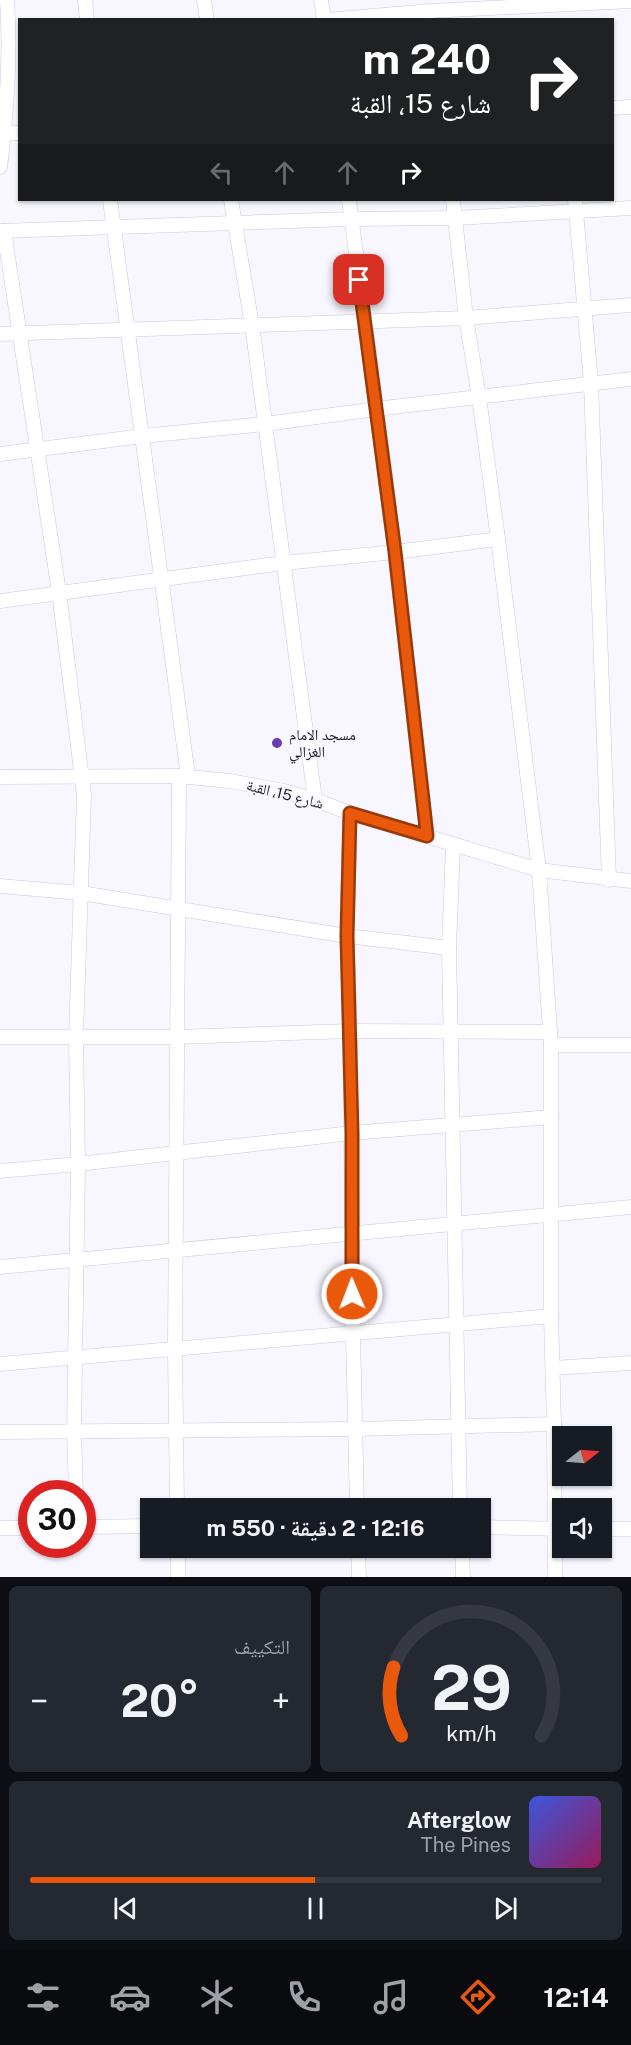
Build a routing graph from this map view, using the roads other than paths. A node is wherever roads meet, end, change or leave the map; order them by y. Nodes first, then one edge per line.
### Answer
1 (7, 0) edge
2 (85, 0) edge
3 (204, 0) edge
4 (321, 0) edge
5 (631, 1) edge
6 (429, 10) edge
7 (87, 18) edge
8 (207, 18) edge
9 (325, 18) edge
10 (346, 18) edge
11 (15, 37) edge
12 (631, 107) edge
13 (614, 108) edge
14 (4, 133) junction
15 (18, 133) edge
16 (1, 148) edge
17 (0, 167) edge
18 (110, 201) edge
19 (231, 201) edge
20 (349, 201) edge
21 (453, 201) edge
22 (575, 206) edge
23 (631, 208) edge
24 (456, 218) junction
25 (351, 219) junction
26 (234, 223) junction
27 (114, 226) junction
28 (2, 231) edge
29 (631, 305) edge
30 (585, 309) junction
31 (466, 318) junction
32 (364, 321) junction
33 (252, 325) junction
34 (128, 330) junction
35 (20, 333) junction
36 (0, 334) edge
37 (631, 379) edge
38 (591, 383) junction
39 (479, 397) junction
40 (375, 409) junction
41 (265, 424) junction
42 (143, 436) junction
43 (37, 448) junction
44 (0, 454) edge
45 (498, 539) junction
46 (395, 552) junction
47 (283, 563) junction
48 (161, 579) junction
49 (59, 592) junction
50 (0, 601) edge
51 (82, 775) junction
52 (183, 776) junction
53 (0, 777) edge
54 (315, 800) junction
55 (350, 813) junction
56 (427, 836) junction
57 (453, 845) junction
58 (539, 870) junction
59 (609, 880) junction
60 (631, 881) edge
61 (0, 886) edge
62 (81, 893) junction
63 (177, 909) junction
64 (347, 936) junction
65 (449, 948) junction
66 (350, 1031) junction
67 (450, 1032) junction
68 (0, 1037) edge
69 (76, 1037) junction
70 (176, 1037) junction
71 (550, 1038) junction
72 (631, 1045) edge
73 (551, 1117) junction
74 (453, 1124) junction
75 (352, 1133) junction
76 (176, 1154) junction
77 (78, 1164) junction
78 (0, 1170) edge
79 (631, 1207) edge
80 (551, 1215) junction
81 (455, 1225) junction
82 (352, 1234) junction
83 (177, 1252) junction
84 (77, 1259) junction
85 (0, 1268) edge
86 (551, 1316) junction
87 (458, 1324) junction
88 (353, 1334) junction
89 (175, 1349) junction
90 (75, 1358) junction
91 (631, 1363) edge
92 (0, 1364) edge
93 (553, 1368) junction
94 (554, 1424) junction
95 (459, 1425) junction
96 (356, 1429) junction
97 (175, 1430) junction
98 (74, 1431) junction
99 (0, 1432) edge
100 (76, 1480) edge
101 (177, 1498) edge
102 (357, 1498) edge
103 (460, 1498) edge
104 (558, 1498) edge
105 (96, 1527) edge
106 (140, 1527) edge
107 (491, 1527) edge
108 (0, 1528) edge
109 (18, 1528) edge
110 (552, 1529) edge
111 (612, 1529) edge
112 (631, 1529) edge
113 (178, 1558) edge
114 (358, 1558) edge
115 (462, 1558) edge
116 (557, 1558) edge
117 (178, 1577) edge
118 (358, 1577) edge
119 (463, 1577) edge
120 (555, 1577) edge

1 - 11 street
2 - 7 street
3 - 8 street
4 - 9 street
5 - 6 street
6 - 10 street
11 - 14 street
12 - 13 street
14 - 15 street
14 - 16 street
16 - 17 street
18 - 27 street
19 - 26 street
20 - 25 street
21 - 24 street
22 - 23 street
22 - 24 street
22 - 30 street
24 - 25 street
24 - 31 street
25 - 26 street
25 - 32 street
26 - 27 street
26 - 33 street
27 - 28 street
27 - 34 street
28 - 35 street
29 - 30 street
30 - 31 street
30 - 38 street
31 - 32 street
31 - 39 street
32 - 33 street
32 - 40 street
33 - 34 street
33 - 41 street
34 - 35 street
34 - 42 street
35 - 36 street
35 - 43 street
37 - 38 street
38 - 39 street
38 - 59 street
39 - 40 street
39 - 45 street
40 - 41 street
40 - 46 street
41 - 42 street
41 - 47 street
42 - 43 street
42 - 48 street
43 - 44 street
43 - 49 street
45 - 46 street
45 - 58 street
46 - 47 street
46 - 56 street
47 - 48 street
47 - 54 street
48 - 49 street
48 - 52 street
49 - 50 street
49 - 51 street
51 - 52 street, شارع 15، القبة
51 - 53 street, شارع 15، القبة
51 - 62 street
52 - 54 street, شارع 15، القبة
52 - 63 street
54 - 55 street, شارع 15، القبة
55 - 56 street, شارع 15، القبة
55 - 64 street
56 - 57 street, شارع 15، القبة
57 - 58 street, شارع 15، القبة
57 - 65 street
58 - 59 street, شارع 15، القبة
58 - 71 street
59 - 60 street, شارع 15، القبة
61 - 62 street
62 - 63 street
62 - 69 street
63 - 64 street
63 - 70 street
64 - 65 street
64 - 66 street
65 - 67 street
66 - 67 street
66 - 70 street
66 - 75 street
67 - 71 street
67 - 74 street
68 - 69 street
69 - 70 street
69 - 77 street
70 - 76 street
71 - 72 street
71 - 73 street
73 - 74 street
73 - 80 street
74 - 75 street
74 - 81 street
75 - 76 street
75 - 82 street
76 - 77 street
76 - 83 street
77 - 78 street
77 - 84 street
79 - 80 street
80 - 81 street
80 - 86 street
81 - 82 street
81 - 87 street
82 - 83 street
82 - 88 street
83 - 84 street
83 - 89 street
84 - 85 street
84 - 90 street
86 - 87 street
86 - 93 street
87 - 88 street
87 - 95 street
88 - 89 street
88 - 96 street
89 - 90 street
89 - 97 street
90 - 92 street
90 - 98 street
91 - 93 street
93 - 94 street
94 - 95 street
94 - 104 street
95 - 96 street
95 - 103 street
96 - 97 street
96 - 102 street
97 - 98 street
97 - 101 street
98 - 99 street
98 - 100 street
105 - 106 street
107 - 110 street
108 - 109 street
111 - 112 street
113 - 117 street
114 - 118 street
115 - 119 street
116 - 120 street

